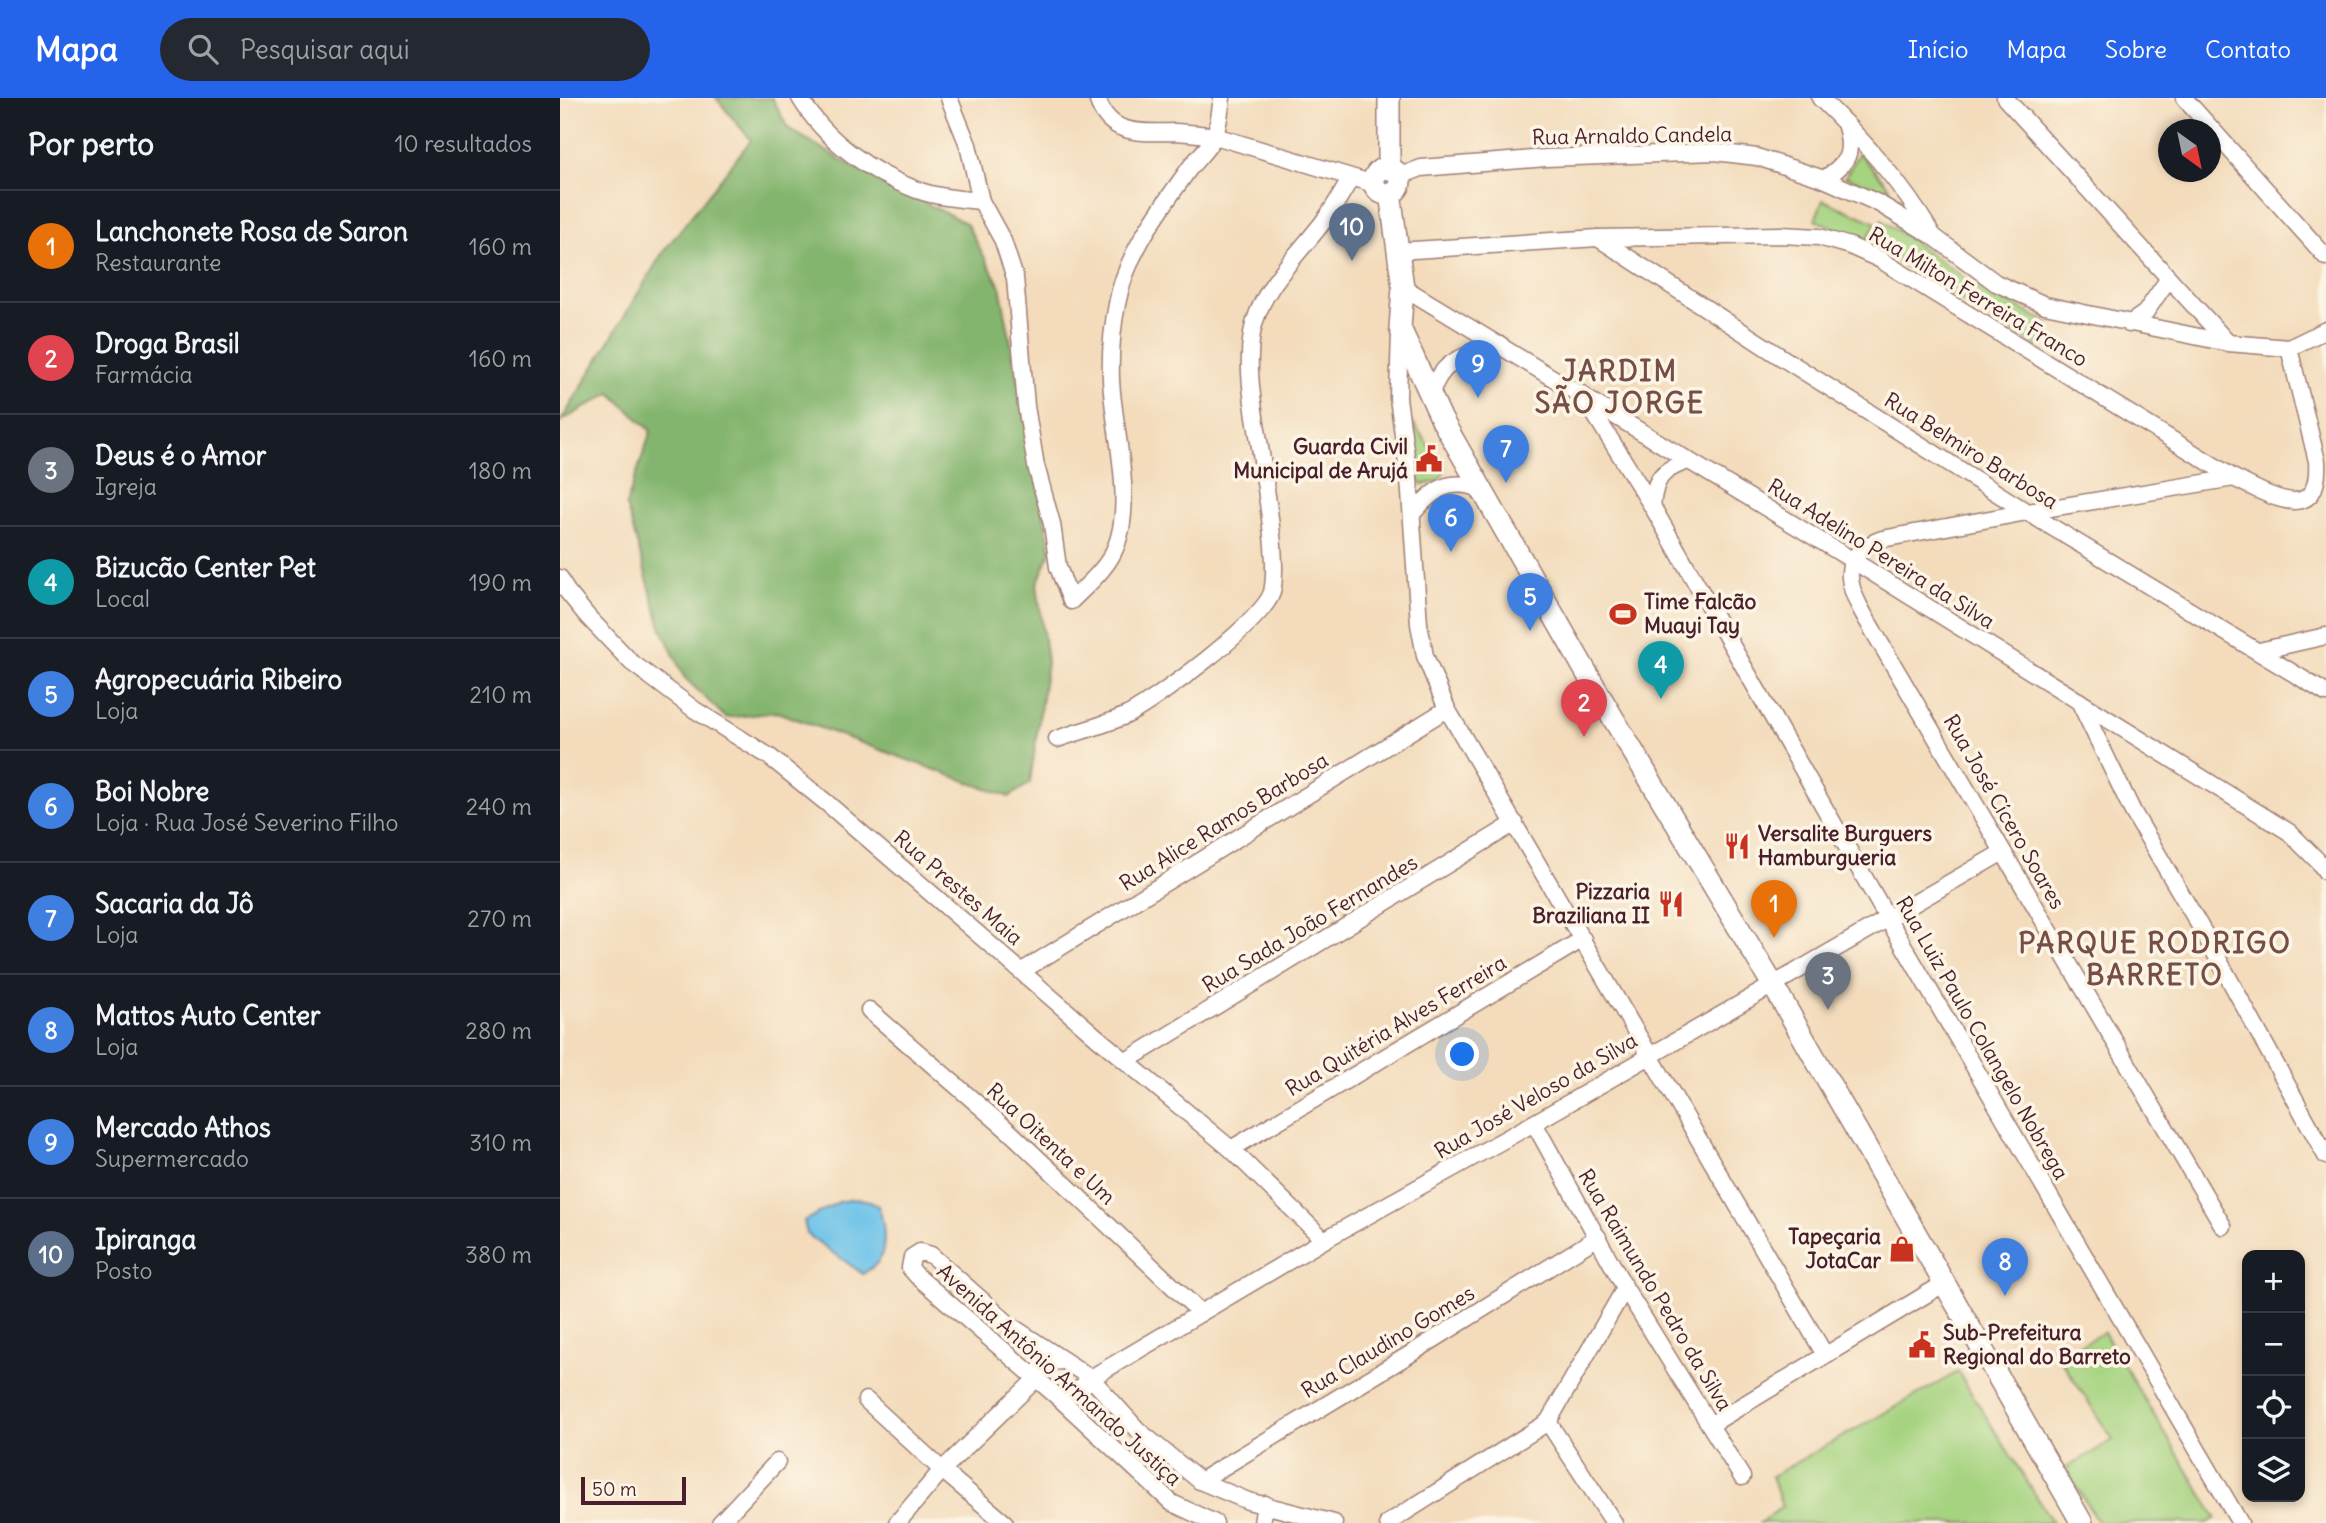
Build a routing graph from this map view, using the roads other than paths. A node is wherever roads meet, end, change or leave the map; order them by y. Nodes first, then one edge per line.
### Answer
1 (800, 98) edge
2 (949, 98) edge
3 (1097, 98) edge
4 (1222, 98) edge
5 (1389, 98) edge
6 (1820, 98) edge
7 (2005, 98) edge
8 (2184, 98) edge
9 (1844, 121) junction
10 (1215, 136) junction
11 (1351, 178) junction
12 (1824, 179) junction
13 (1388, 181) junction
14 (981, 201) junction
15 (1933, 236) junction
16 (1598, 238) junction
17 (1398, 251) junction
18 (2326, 257) edge
19 (2169, 278) junction
20 (1403, 287) junction
21 (2129, 324) junction
22 (1400, 328) junction
23 (2326, 330) edge
24 (2228, 343) junction
25 (1501, 345) junction
26 (2289, 348) junction
27 (1581, 394) junction
28 (1430, 396) junction
29 (1688, 461) junction
30 (2234, 478) junction
31 (1481, 489) junction
32 (1652, 506) junction
33 (2027, 512) junction
34 (1412, 514) junction
35 (1852, 560) junction
36 (560, 578) edge
37 (2326, 636) edge
38 (2259, 651) junction
39 (2326, 693) edge
40 (2079, 701) junction
41 (1447, 709) junction
42 (1056, 739) dead end
43 (1515, 822) junction
44 (2004, 852) junction
45 (2326, 872) edge
46 (1888, 919) junction
47 (1583, 939) junction
48 (1022, 971) junction
49 (1773, 985) junction
50 (869, 1010) dead end
51 (1651, 1056) junction
52 (1126, 1061) junction
53 (1534, 1123) junction
54 (1231, 1149) junction
55 (2326, 1156) edge
56 (2223, 1226) dead end
57 (1598, 1237) junction
58 (1324, 1240) junction
59 (1945, 1283) junction
60 (1625, 1288) junction
61 (1201, 1313) junction
62 (1825, 1355) junction
63 (1062, 1361) junction
64 (1091, 1378) junction
65 (1036, 1380) junction
66 (1059, 1398) junction
67 (866, 1400) dead end
68 (1548, 1422) junction
69 (1710, 1425) junction
70 (777, 1462) dead end
71 (942, 1470) junction
72 (1742, 1477) dead end
73 (1200, 1480) junction
74 (1172, 1503) junction
75 (1265, 1504) junction
76 (720, 1523) edge
77 (897, 1523) edge
78 (1005, 1523) edge
79 (1200, 1523) edge
80 (1215, 1523) edge
81 (1262, 1523) edge
82 (1334, 1523) edge
83 (1388, 1523) edge
84 (1614, 1523) edge
85 (2081, 1523) edge
86 (2240, 1523) edge

1 - 14 street
2 - 14 street
3 - 10 street
4 - 10 street
5 - 13 street
6 - 9 street
7 - 19 street
8 - 18 street
9 - 12 street
9 - 15 street
10 - 11 street
10 - 14 street
11 - 13 street
11 - 42 street
12 - 13 street, Rua Arnaldo Candela
12 - 15 street, Rua Arnaldo Candela
13 - 17 street
15 - 21 street, Rua Arnaldo Candela
16 - 17 street, Rua Milton Ferreira Franco
16 - 30 street, Rua Milton Ferreira Franco
16 - 33 street, Rua Belmiro Barbosa
17 - 20 street
19 - 21 street
19 - 24 street
20 - 22 street
20 - 25 street, Rua Adelino Pereira da Silva
21 - 24 street, Rua Arnaldo Candela
22 - 28 street
22 - 34 street
23 - 26 street
24 - 26 street, Rua Arnaldo Candela
25 - 27 street, Rua Adelino Pereira da Silva
25 - 28 street
26 - 30 street, Rua Milton Ferreira Franco
27 - 29 street, Rua Adelino Pereira da Silva
27 - 32 street, Rua Luiz Paulo Colangelo Nobrega
28 - 31 street
29 - 32 street
29 - 35 street, Rua Adelino Pereira da Silva
30 - 33 street
31 - 34 street
31 - 49 street
32 - 46 street, Rua Luiz Paulo Colangelo Nobrega
33 - 35 street
33 - 38 street, Rua Belmiro Barbosa
34 - 41 street
35 - 40 street, Rua Adelino Pereira da Silva
35 - 44 street, Rua José Cícero Soares
36 - 48 street, Rua Prestes Maia
37 - 38 street
38 - 39 street, Rua Belmiro Barbosa
40 - 45 street, Rua Adelino Pereira da Silva
40 - 55 street
41 - 43 street
41 - 48 street, Rua Alice Ramos Barbosa
43 - 47 street
43 - 52 street, Rua Sada João Fernandes
44 - 46 street, Rua José Veloso da Silva
44 - 56 street, Rua José Cícero Soares
46 - 49 street, Rua José Veloso da Silva
46 - 86 street, Rua Luiz Paulo Colangelo Nobrega
47 - 51 street
47 - 54 street, Rua Quitéria Alves Ferreira
48 - 52 street, Rua Prestes Maia
49 - 51 street, Rua José Veloso da Silva
49 - 59 street
50 - 61 street, Rua Oitenta e Um
51 - 53 street, Rua José Veloso da Silva
51 - 62 street
52 - 54 street, Rua Prestes Maia
53 - 57 street, Rua Raimundo Pedro da Silva
53 - 58 street, Rua José Veloso da Silva
54 - 58 street, Rua Prestes Maia
57 - 60 street, Rua Raimundo Pedro da Silva
57 - 73 street, Rua Claudino Gomes
58 - 61 street, Rua José Veloso da Silva
59 - 62 street
59 - 85 street
60 - 68 street
60 - 69 street, Rua Raimundo Pedro da Silva
61 - 64 street, Rua José Veloso da Silva
62 - 69 street
63 - 64 street
63 - 65 street
63 - 65 street, Avenida Antônio Armando Justiça
64 - 66 street, Rua José Veloso da Silva
64 - 73 street, Avenida Antônio Armando Justiça
65 - 66 street, Avenida Antônio Armando Justiça
65 - 71 street
66 - 74 street, Avenida Antônio Armando Justiça
67 - 71 street
68 - 83 street
68 - 84 street
69 - 72 street, Rua Raimundo Pedro da Silva
70 - 76 street
71 - 77 street
71 - 78 street
73 - 75 street, Avenida Antônio Armando Justiça
74 - 79 street
74 - 80 street, Avenida Antônio Armando Justiça
75 - 81 street
75 - 82 street, Avenida Antônio Armando Justiça

